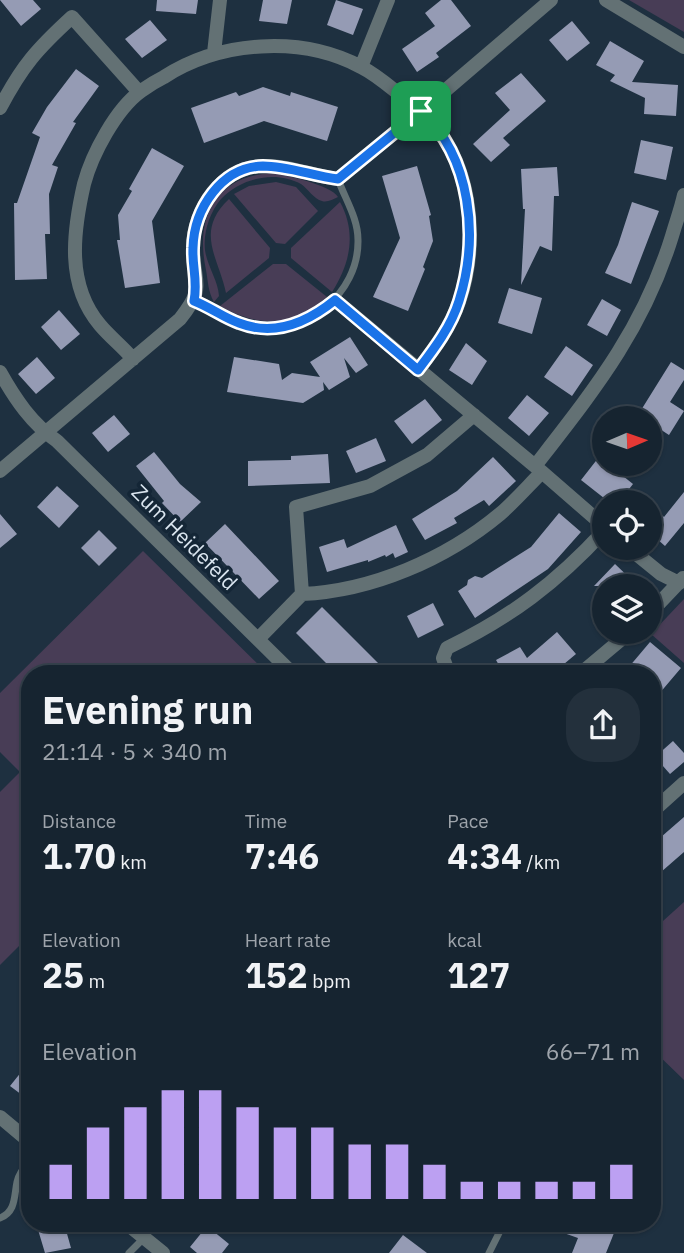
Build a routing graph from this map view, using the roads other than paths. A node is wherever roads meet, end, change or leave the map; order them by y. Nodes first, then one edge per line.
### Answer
1 (220, 0) edge
2 (388, 0) edge
3 (551, 0) edge
4 (606, 0) edge
5 (684, 47) edge
6 (214, 53) junction
7 (361, 67) junction
8 (139, 92) junction
9 (0, 108) edge
10 (421, 111) junction
11 (338, 179) junction
12 (684, 195) edge
13 (335, 300) junction
14 (194, 301) junction
15 (133, 359) junction
16 (418, 370) junction
17 (0, 372) edge
18 (474, 415) junction
19 (46, 433) junction
20 (539, 469) junction
21 (0, 471) edge
22 (592, 518) edge
23 (592, 543) edge
24 (644, 560) edge
25 (681, 580) edge
26 (302, 594) junction
27 (662, 600) edge
28 (258, 639) junction
29 (616, 644) edge
30 (284, 665) edge
31 (446, 665) edge
32 (591, 665) edge
33 (684, 783) edge
34 (661, 804) edge
35 (1, 1120) edge
36 (21, 1135) edge
37 (21, 1171) edge
38 (0, 1218) edge
39 (137, 1232) edge
40 (500, 1232) edge
41 (144, 1238) junction
42 (129, 1253) edge
43 (163, 1253) edge
44 (489, 1253) edge

1 - 6 street
2 - 7 street
3 - 10 street
4 - 5 street
6 - 7 street
6 - 8 street
7 - 10 street
8 - 9 street
8 - 15 street
10 - 11 street
10 - 16 street
11 - 13 lane
11 - 14 street
12 - 20 street
13 - 14 lane
13 - 16 street
14 - 15 street
15 - 19 street
16 - 18 street
17 - 19 street, Zum Heidefeld
18 - 20 street
18 - 26 street
19 - 21 street
19 - 28 street, Zum Heidefeld
20 - 22 street
20 - 26 street
23 - 31 street
24 - 25 street
25 - 27 street
26 - 28 street
28 - 30 street, Zum Heidefeld
29 - 32 street
33 - 34 street
35 - 36 street
37 - 38 lane
39 - 41 street
40 - 44 lane
41 - 42 lane
41 - 43 street

